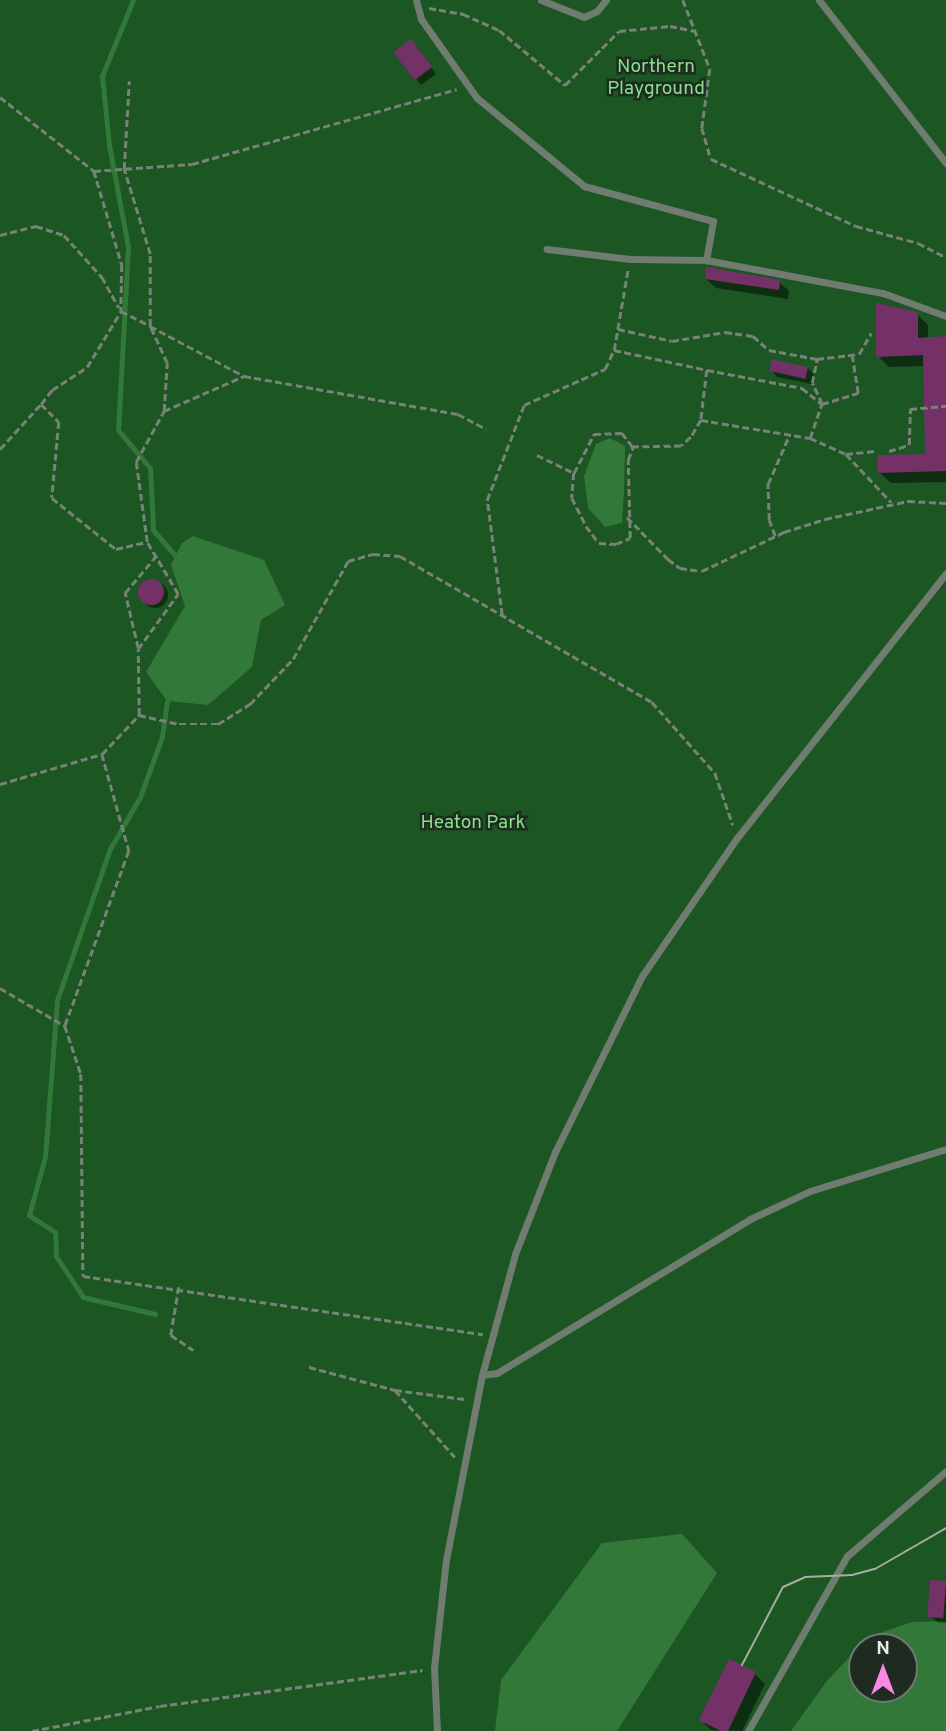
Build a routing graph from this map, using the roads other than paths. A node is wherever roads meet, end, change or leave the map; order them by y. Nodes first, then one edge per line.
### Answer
1 (416, 0) edge
2 (541, 0) edge
3 (606, 0) edge
4 (819, 0) edge
5 (946, 163) edge
6 (548, 249) dead end
7 (706, 260) junction
8 (946, 316) edge
9 (946, 573) edge
10 (946, 1149) edge
11 (482, 1375) junction
12 (946, 1471) edge
13 (437, 1731) edge
14 (748, 1731) edge

1 - 7 lane
2 - 3 lane
4 - 5 lane
6 - 7 lane
7 - 8 lane
9 - 11 lane
10 - 11 lane
11 - 13 lane
12 - 14 lane

